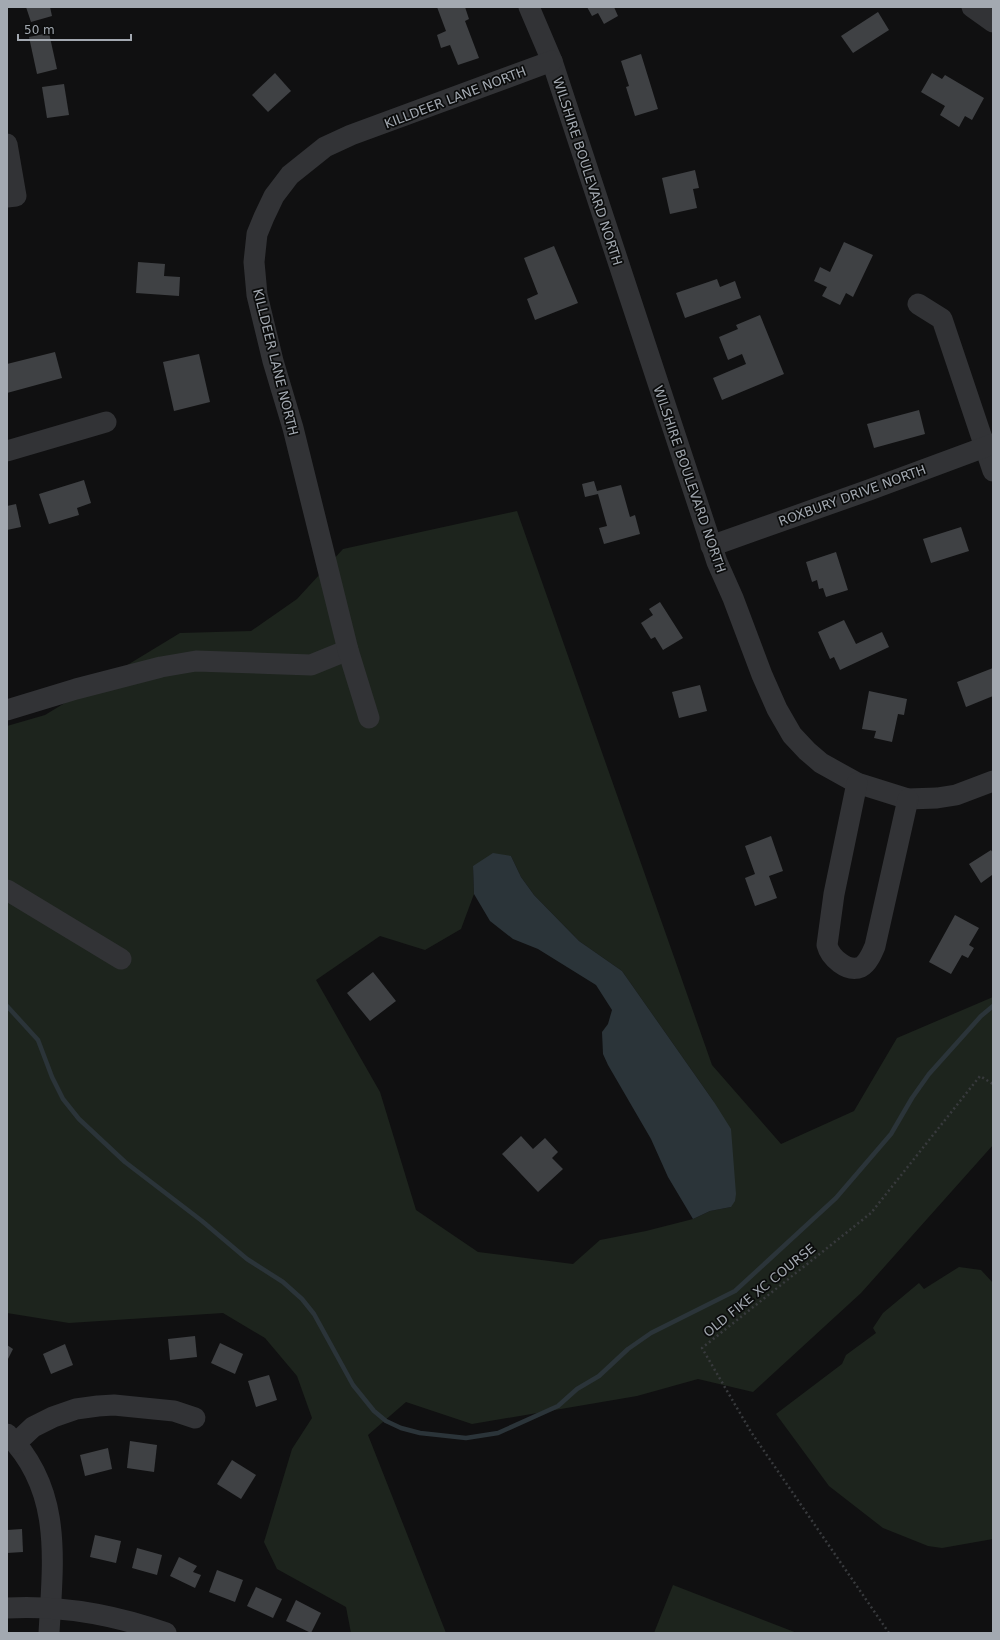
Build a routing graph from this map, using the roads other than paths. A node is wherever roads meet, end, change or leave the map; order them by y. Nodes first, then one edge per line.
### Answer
1 (530, 7) edge
2 (972, 7) edge
3 (993, 22) edge
4 (552, 61) junction
5 (7, 144) edge
6 (11, 197) edge
7 (918, 304) dead end
8 (106, 422) dead end
9 (989, 446) edge
10 (7, 452) edge
11 (993, 471) edge
12 (711, 546) junction
13 (348, 650) junction
14 (7, 710) edge
15 (369, 718) dead end
16 (993, 781) edge
17 (857, 783) junction
18 (908, 799) junction
19 (7, 890) edge
20 (121, 958) dead end
21 (195, 1418) dead end
22 (12, 1438) edge
23 (7, 1608) edge
24 (50, 1609) junction
25 (49, 1633) edge
26 (166, 1633) edge

1 - 4 street, WILSHIRE BOULEVARD NORTH
2 - 3 street
4 - 12 street, WILSHIRE BOULEVARD NORTH
4 - 13 street, KILLDEER LANE NORTH
5 - 6 street
7 - 9 street
8 - 10 street
9 - 11 street
9 - 12 street, ROXBURY DRIVE NORTH
12 - 17 street, WILSHIRE BOULEVARD NORTH
13 - 14 street
13 - 15 street, KILLDEER LANE NORTH
16 - 18 street, WILSHIRE BOULEVARD NORTH
17 - 18 street, WILSHIRE BOULEVARD NORTH
17 - 18 street
19 - 20 street
21 - 22 street
22 - 24 street
23 - 24 street
24 - 25 street
24 - 26 street

